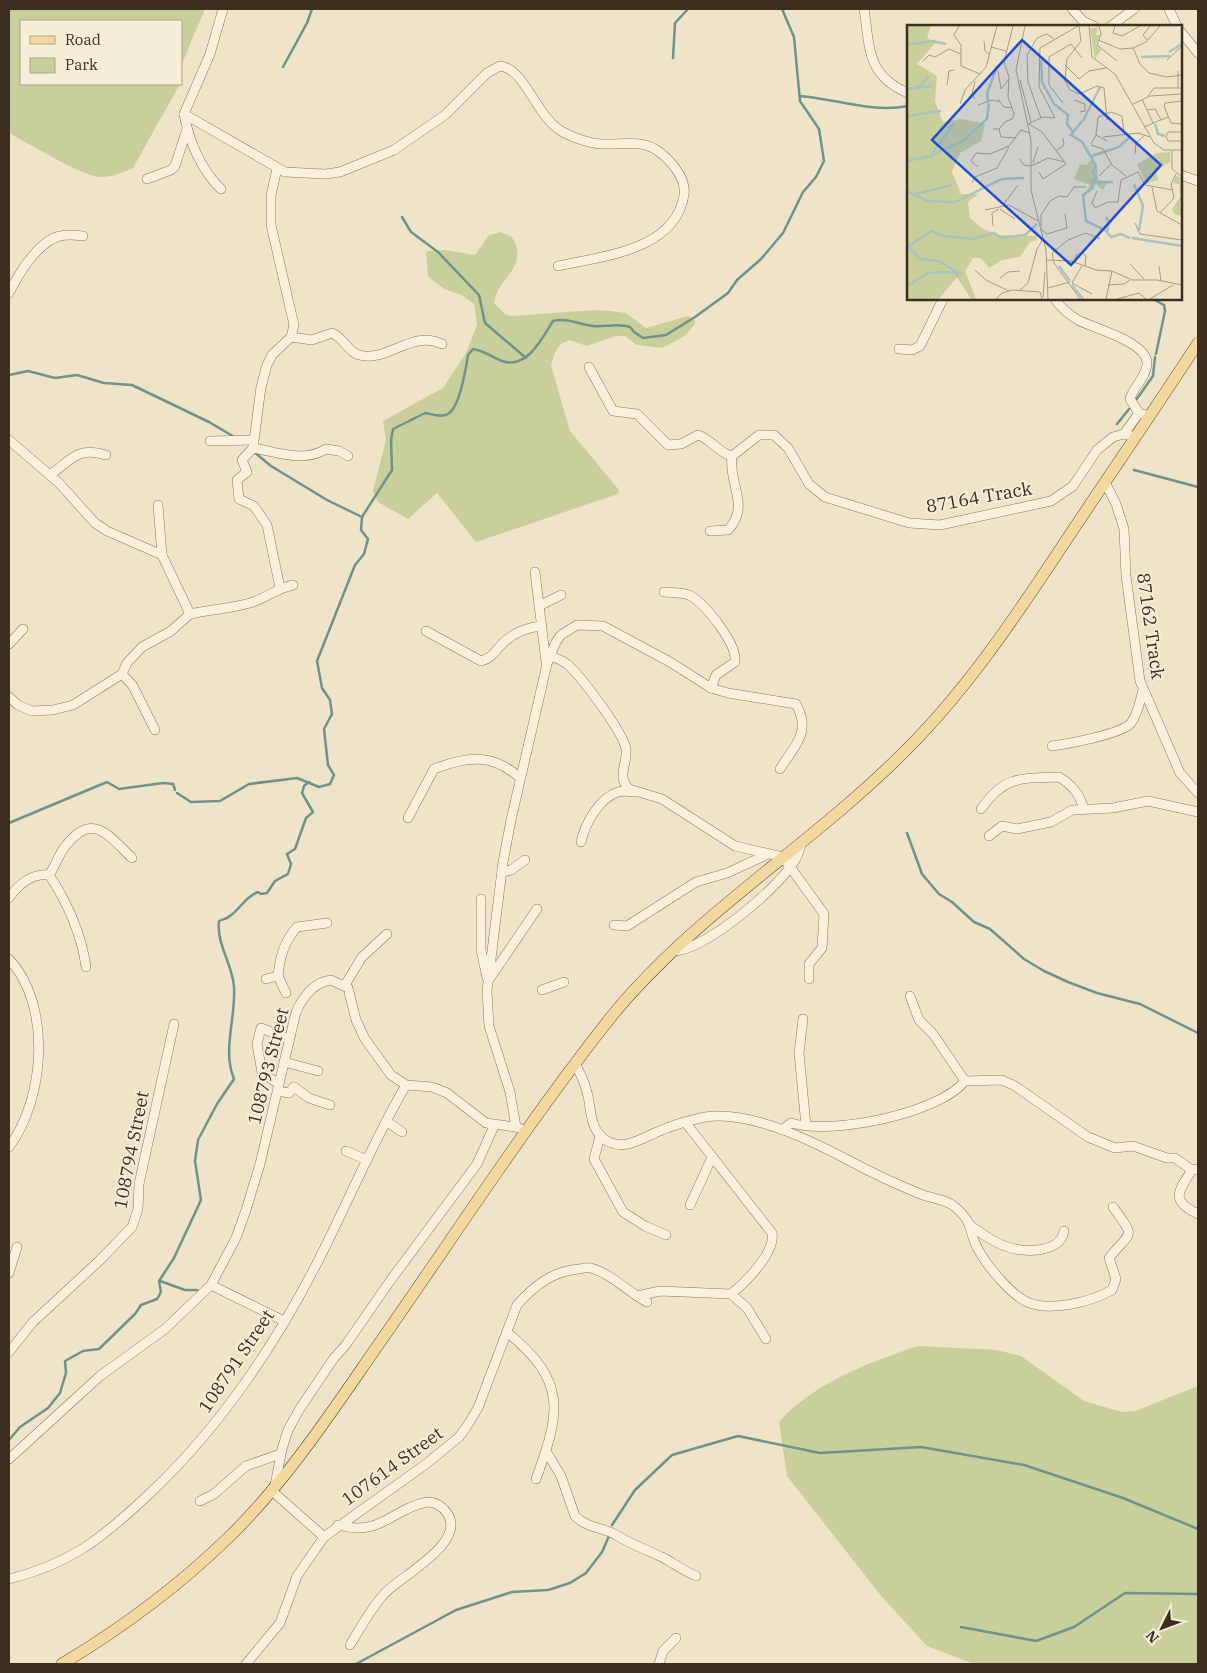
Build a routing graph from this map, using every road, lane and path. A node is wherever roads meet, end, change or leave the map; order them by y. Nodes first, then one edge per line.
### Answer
1 (223, 9) edge
2 (864, 9) edge
3 (1072, 9) edge
4 (1134, 9) edge
5 (1169, 9) edge
6 (1092, 25) edge
7 (1112, 25) edge
8 (1177, 25) edge
9 (1182, 33) edge
10 (1198, 53) edge
11 (907, 92) edge
12 (184, 114) junction
13 (187, 129) junction
14 (277, 169) junction
15 (1182, 176) edge
16 (147, 179) dead end
17 (1198, 181) edge
18 (221, 189) dead end
19 (83, 236) dead end
20 (558, 266) dead end
21 (9, 293) edge
22 (943, 300) edge
23 (1056, 300) edge
24 (291, 337) junction
25 (1198, 343) edge
26 (442, 344) dead end
27 (899, 349) dead end
28 (589, 367) dead end
29 (1144, 415) junction
30 (1124, 434) junction
31 (1136, 437) junction
32 (9, 440) edge
33 (210, 441) dead end
34 (250, 445) junction
35 (106, 455) dead end
36 (348, 456) dead end
37 (732, 456) junction
38 (50, 475) junction
39 (1105, 482) junction
40 (158, 505) dead end
41 (710, 530) dead end
42 (162, 555) junction
43 (535, 572) dead end
44 (293, 585) dead end
45 (280, 588) junction
46 (664, 592) dead end
47 (561, 595) dead end
48 (539, 606) junction
49 (190, 614) junction
50 (542, 626) junction
51 (23, 629) dead end
52 (426, 631) dead end
53 (9, 644) edge
54 (548, 660) junction
55 (122, 674) junction
56 (711, 688) junction
57 (1143, 690) junction
58 (9, 697) edge
59 (155, 730) dead end
60 (1052, 746) dead end
61 (780, 769) dead end
62 (520, 778) junction
63 (637, 792) junction
64 (1198, 793) edge
65 (981, 809) dead end
66 (1084, 809) junction
67 (1198, 812) edge
68 (408, 818) dead end
69 (989, 836) dead end
70 (581, 842) dead end
71 (802, 842) junction
72 (766, 855) junction
73 (783, 857) junction
74 (132, 858) dead end
75 (525, 860) dead end
76 (791, 867) junction
77 (502, 872) junction
78 (49, 875) junction
79 (9, 898) edge
80 (481, 899) dead end
81 (537, 909) dead end
82 (327, 923) dead end
83 (614, 925) dead end
84 (387, 934) dead end
85 (674, 951) junction
86 (9, 959) edge
87 (86, 968) dead end
88 (278, 976) junction
89 (809, 978) dead end
90 (266, 979) dead end
91 (488, 980) junction
92 (564, 982) dead end
93 (345, 985) junction
94 (542, 990) dead end
95 (286, 993) dead end
96 (910, 996) dead end
97 (804, 1019) dead end
98 (174, 1024) dead end
99 (290, 1039) junction
100 (284, 1062) junction
101 (576, 1065) junction
102 (318, 1070) dead end
103 (965, 1081) junction
104 (406, 1085) junction
105 (278, 1088) junction
106 (330, 1105) dead end
107 (386, 1121) junction
108 (685, 1122) junction
109 (494, 1126) junction
110 (806, 1126) junction
111 (522, 1129) junction
112 (782, 1130) junction
113 (402, 1132) dead end
114 (600, 1136) junction
115 (9, 1148) edge
116 (346, 1151) dead end
117 (712, 1157) junction
118 (367, 1160) junction
119 (1195, 1170) edge
120 (690, 1205) dead end
121 (1113, 1207) dead end
122 (1198, 1214) edge
123 (971, 1226) junction
124 (1064, 1231) dead end
125 (666, 1236) dead end
126 (18, 1247) dead end
127 (9, 1273) edge
128 (212, 1285) junction
129 (731, 1294) junction
130 (636, 1296) junction
131 (647, 1302) dead end
132 (284, 1321) junction
133 (508, 1333) junction
134 (766, 1339) dead end
135 (9, 1352) edge
136 (546, 1451) junction
137 (280, 1454) junction
138 (9, 1459) edge
139 (536, 1479) dead end
140 (273, 1487) junction
141 (200, 1502) dead end
142 (338, 1526) junction
143 (324, 1537) junction
144 (696, 1576) dead end
145 (9, 1579) edge
146 (676, 1638) dead end
147 (350, 1645) dead end
148 (62, 1664) edge
149 (246, 1664) edge
150 (659, 1664) edge

1 - 12 street
2 - 11 street
3 - 6 street
4 - 7 street
5 - 8 street
9 - 10 street
12 - 13 street
12 - 14 street
13 - 16 street
13 - 18 street
14 - 20 street
14 - 24 street
15 - 17 street
19 - 21 street
22 - 27 street
23 - 29 street
24 - 26 street
24 - 34 street
25 - 29 main road
28 - 37 street
29 - 30 street
29 - 31 main road
30 - 31 street
30 - 37 street, 87164 Track
31 - 39 main road
32 - 38 street
33 - 34 street
34 - 36 street
34 - 45 street
35 - 38 street
37 - 41 street
38 - 42 street
39 - 57 street, 87162 Track
39 - 71 main road
40 - 42 street
42 - 49 street
43 - 48 street
44 - 45 street
45 - 49 street
46 - 56 street
47 - 48 street
48 - 50 street
49 - 55 street
50 - 52 street
50 - 54 street
51 - 53 street
54 - 56 street
54 - 62 street
54 - 63 street
55 - 58 street
55 - 59 street
56 - 61 street
57 - 60 street
57 - 64 street, 87162 Track
62 - 68 street
62 - 77 street
63 - 70 street
63 - 72 street
65 - 66 street
66 - 67 street
66 - 69 street
71 - 73 main road
71 - 76 street
72 - 73 street
72 - 83 street
73 - 76 street
73 - 85 main road
74 - 78 street
75 - 77 street
76 - 85 street
76 - 89 street
77 - 91 street
78 - 79 street
78 - 87 street
80 - 91 street
81 - 91 street
82 - 88 street
84 - 93 street
85 - 101 main road
86 - 115 street
88 - 90 street
88 - 95 street
91 - 111 street
92 - 94 street
93 - 99 street, 108793 Street
93 - 104 street
96 - 103 street
97 - 110 street
98 - 135 street, 108794 Street
99 - 100 street, 108793 Street
99 - 105 street
100 - 102 street
100 - 105 street, 108793 Street
101 - 111 main road
101 - 114 street
103 - 110 street
103 - 119 street
104 - 107 street, 108791 Street
104 - 109 street
105 - 106 street
105 - 128 street, 108793 Street
107 - 113 street
107 - 118 street, 108791 Street
108 - 112 street
108 - 114 street
108 - 117 street
109 - 111 street
109 - 137 street
110 - 112 street
111 - 140 main road
112 - 123 street
114 - 125 street
116 - 118 street
117 - 120 street
117 - 129 street
118 - 132 street, 108791 Street
119 - 122 street
121 - 123 street
123 - 124 street
126 - 127 street
128 - 132 street
128 - 138 street, 108793 Street
129 - 130 street
129 - 134 street
130 - 131 street, 107614 Street
130 - 133 street, 107614 Street
132 - 145 street, 108791 Street
133 - 136 street
133 - 142 street, 107614 Street
136 - 139 street
136 - 144 street
137 - 140 street
137 - 141 street
140 - 143 street
140 - 148 main road
142 - 143 street, 107614 Street
142 - 147 street
143 - 149 street, 107614 Street
146 - 150 street

